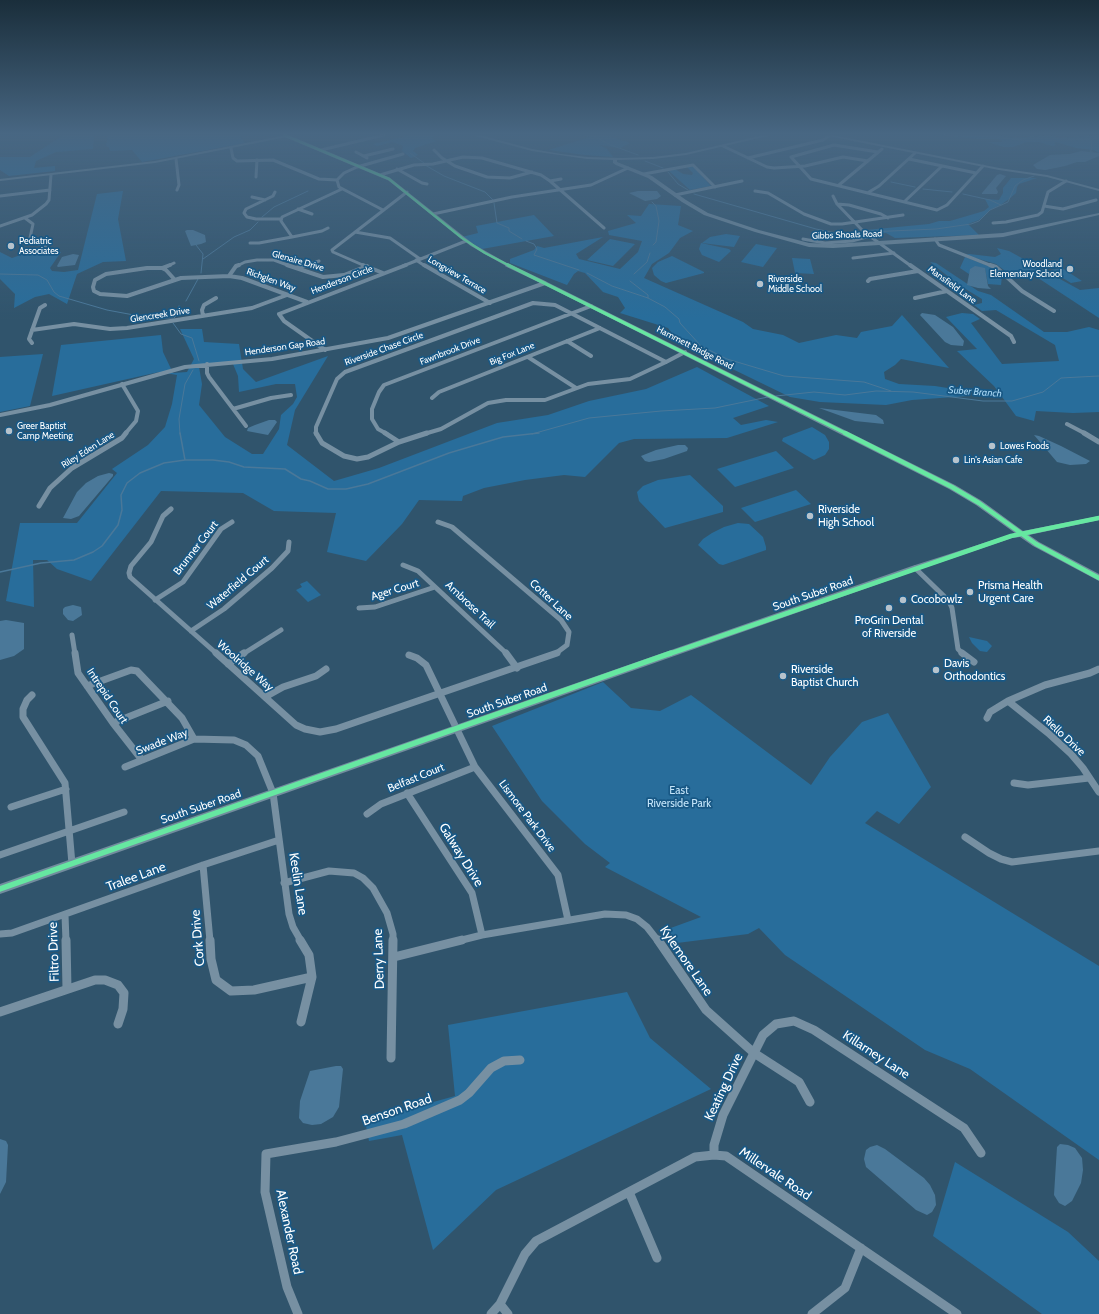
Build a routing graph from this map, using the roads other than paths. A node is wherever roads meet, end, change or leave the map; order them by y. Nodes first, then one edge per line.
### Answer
1 (49, 196) edge
2 (272, 196) edge
3 (325, 196) edge
4 (356, 196) edge
5 (401, 196) edge
6 (412, 196) edge
7 (517, 196) edge
8 (566, 196) edge
9 (677, 196) edge
10 (772, 196) edge
11 (833, 196) dead end
12 (884, 196) edge
13 (911, 196) edge
14 (955, 196) edge
15 (1047, 196) edge
16 (252, 197) dead end
17 (265, 200) junction
18 (1096, 200) dead end
19 (904, 202) junction
20 (837, 204) junction
21 (1044, 206) junction
22 (298, 208) junction
23 (383, 210) junction
24 (312, 214) dead end
25 (434, 214) junction
26 (1099, 214) edge
27 (903, 215) dead end
28 (25, 218) junction
29 (888, 218) junction
30 (281, 219) junction
31 (854, 222) junction
32 (993, 223) dead end
33 (0, 226) edge
34 (328, 228) dead end
35 (604, 228) dead end
36 (355, 232) junction
37 (870, 236) junction
38 (292, 237) junction
39 (803, 239) dead end
40 (935, 240) junction
41 (466, 241) junction
42 (250, 243) dead end
43 (880, 243) junction
44 (46, 246) dead end
45 (894, 253) junction
46 (853, 258) dead end
47 (418, 259) junction
48 (319, 261) dead end
49 (174, 263) dead end
50 (367, 266) junction
51 (162, 268) junction
52 (296, 268) junction
53 (918, 271) junction
54 (383, 273) junction
55 (229, 276) junction
56 (175, 280) junction
57 (868, 281) dead end
58 (546, 283) junction
59 (947, 291) junction
60 (287, 295) junction
61 (216, 298) dead end
62 (915, 298) dead end
63 (307, 302) junction
64 (490, 303) junction
65 (45, 305) dead end
66 (591, 306) junction
67 (1054, 312) dead end
68 (571, 313) junction
69 (203, 316) junction
70 (600, 328) junction
71 (32, 330) junction
72 (567, 341) junction
73 (1014, 342) dead end
74 (32, 343) dead end
75 (324, 350) junction
76 (685, 352) junction
77 (591, 356) dead end
78 (528, 357) junction
79 (666, 362) junction
80 (207, 364) junction
81 (122, 384) junction
82 (576, 388) junction
83 (291, 395) dead end
84 (432, 398) dead end
85 (233, 409) junction
86 (0, 415) edge
87 (1067, 424) dead end
88 (246, 426) dead end
89 (399, 442) junction
90 (1099, 442) edge
91 (39, 506) dead end
92 (171, 509) dead end
93 (1099, 518) edge
94 (232, 522) dead end
95 (438, 522) dead end
96 (1021, 533) junction
97 (289, 542) dead end
98 (403, 565) dead end
99 (915, 568) junction
100 (1099, 578) edge
101 (435, 587) junction
102 (155, 600) junction
103 (359, 608) dead end
104 (281, 630) dead end
105 (190, 631) junction
106 (72, 634) dead end
107 (409, 655) dead end
108 (974, 662) dead end
109 (228, 664) junction
110 (517, 668) junction
111 (326, 669) dead end
112 (1099, 669) edge
113 (87, 686) junction
114 (440, 694) junction
115 (32, 695) dead end
116 (265, 697) junction
117 (168, 701) junction
118 (1008, 701) junction
119 (987, 718) dead end
120 (113, 723) junction
121 (457, 728) junction
122 (194, 740) junction
123 (142, 760) junction
124 (475, 766) junction
125 (125, 767) dead end
126 (1090, 778) junction
127 (1014, 783) dead end
128 (66, 789) junction
129 (1099, 792) edge
130 (273, 793) junction
131 (407, 793) junction
132 (11, 807) dead end
133 (124, 812) dead end
134 (367, 814) dead end
135 (69, 831) junction
136 (965, 837) dead end
137 (279, 840) junction
138 (1099, 850) edge
139 (0, 855) edge
140 (72, 864) junction
141 (202, 865) junction
142 (284, 883) junction
143 (0, 889) edge
144 (64, 915) junction
145 (568, 920) junction
146 (0, 934) edge
147 (482, 935) junction
148 (394, 957) junction
149 (312, 977) junction
150 (67, 989) junction
151 (0, 1012) edge
152 (301, 1022) dead end
153 (118, 1024) dead end
154 (754, 1053) junction
155 (391, 1058) dead end
156 (520, 1060) dead end
157 (810, 1102) dead end
158 (981, 1153) dead end
159 (266, 1154) joint
160 (714, 1154) junction
161 (629, 1192) junction
162 (860, 1248) junction
163 (657, 1258) dead end
164 (500, 1304) junction
165 (298, 1314) edge
166 (491, 1314) edge
167 (508, 1314) edge
168 (812, 1314) edge
169 (957, 1314) edge

1 - 28 street
2 - 17 street
3 - 22 street
4 - 23 street
5 - 23 street
6 - 25 street, Hammett Bridge Road
7 - 25 street
8 - 35 street
9 - 43 street, Gibbs Shoals Road
10 - 31 street
11 - 20 street, Mansfield Lane
12 - 19 street
13 - 19 street
14 - 19 street
15 - 21 street
16 - 17 street
17 - 30 street
18 - 21 street
20 - 29 street
20 - 31 street, Mansfield Lane
21 - 32 street
22 - 24 street
22 - 30 street
23 - 36 street
25 - 41 street, Hammett Bridge Road
26 - 40 street, Gibbs Shoals Road
27 - 29 street
28 - 33 street
28 - 44 street
29 - 31 street
30 - 38 street
31 - 37 street, Mansfield Lane
34 - 38 street
36 - 47 street, Longview Terrace
36 - 50 street
37 - 39 street
37 - 43 street, Mansfield Lane
38 - 42 street
40 - 43 street, Gibbs Shoals Road
40 - 67 street
41 - 47 street, Henderson Circle
41 - 58 street, Hammett Bridge Road
43 - 45 street, Mansfield Lane
45 - 46 street
45 - 53 street, Mansfield Lane
47 - 54 street, Henderson Circle
47 - 64 street, Longview Terrace
48 - 52 street
49 - 51 street
50 - 52 street, Glenaire Drive
50 - 54 street
51 - 56 street
51 - 56 street, Richglen Way
52 - 55 street, Glenaire Drive
53 - 57 street
53 - 59 street, Mansfield Lane
54 - 63 street, Henderson Circle
55 - 56 street, Richglen Way
55 - 60 street, Richglen Way
58 - 64 street, Henderson Gap Road
58 - 66 street, Hammett Bridge Road
59 - 62 street
59 - 73 street, Mansfield Lane
60 - 63 street, Richglen Way
60 - 69 street, Glencreek Drive
61 - 69 street
63 - 75 street, Henderson Circle
64 - 75 street, Henderson Gap Road
65 - 71 street
66 - 68 street, Fawnbrook Drive
66 - 76 street, Hammett Bridge Road
68 - 70 street, Riverside Chase Circle
68 - 89 street, Fawnbrook Drive
68 - 89 street, Riverside Chase Circle
69 - 71 street, Glencreek Drive
70 - 72 street, Big Fox Lane
70 - 79 street, Riverside Chase Circle
71 - 74 street
72 - 77 street
72 - 78 street, Big Fox Lane
75 - 80 street, Henderson Gap Road
76 - 79 street, Riverside Chase Circle
76 - 96 street, Hammett Bridge Road
78 - 82 street
78 - 84 street, Big Fox Lane
79 - 82 street, Riverside Chase Circle
80 - 81 street, Henderson Gap Road
80 - 85 street
81 - 86 street, Henderson Gap Road
81 - 91 street, Riley Eden Lane
82 - 89 street, Riverside Chase Circle
83 - 85 street
85 - 88 street
87 - 90 street
92 - 102 street, Woolridge Way
93 - 96 street, South Suber Road
94 - 102 street, Brunner Court
95 - 110 street, Cotter Lane
96 - 99 street, South Suber Road
96 - 100 street, Hammett Bridge Road
97 - 105 street, Waterfield Court
98 - 101 street, Ambrose Trail
99 - 108 street
99 - 121 street, South Suber Road
101 - 103 street, Ager Court
101 - 110 street, Ambrose Trail
102 - 105 street, Woolridge Way
104 - 109 street
105 - 109 street, Woolridge Way
106 - 113 street, Intrepid Court
107 - 114 street, Lismore Park Drive
109 - 116 street, Woolridge Way
110 - 114 street, Cotter Lane
111 - 116 street
112 - 118 street
113 - 117 street
113 - 120 street, Intrepid Court
114 - 116 street, Woolridge Way
114 - 121 street, Lismore Park Drive
115 - 128 street
117 - 120 street
117 - 122 street
118 - 119 street
118 - 126 street, Riello Drive
120 - 123 street, Intrepid Court
121 - 124 street, Lismore Park Drive
121 - 130 street, South Suber Road
122 - 123 street, Swade Way
122 - 130 street, Swade Way
123 - 125 street, Swade Way
124 - 131 street, Belfast Court
124 - 145 street, Lismore Park Drive
126 - 127 street
126 - 129 street, Riello Drive
128 - 132 street
128 - 135 street
130 - 137 street, Keelin Lane
130 - 140 street, South Suber Road
131 - 134 street, Belfast Court
131 - 147 street, Galway Drive
133 - 135 street
135 - 139 street
135 - 140 street
136 - 138 street
137 - 141 street, Tralee Lane
137 - 142 street, Keelin Lane
140 - 143 street, South Suber Road
141 - 144 street, Tralee Lane
141 - 149 street, Cork Drive
142 - 148 street, Derry Lane
142 - 149 street, Keelin Lane
144 - 146 street, Tralee Lane
144 - 150 street, Filtro Drive
145 - 147 street, Kylemore Lane
145 - 154 street, Kylemore Lane
147 - 148 street, Kylemore Lane
148 - 155 street, Derry Lane
149 - 152 street, Keelin Lane
150 - 151 street
150 - 153 street
154 - 157 street, Kylemore Lane
154 - 158 street, Killarney Lane
154 - 160 street, Keating Drive
156 - 159 street, Benson Road
159 - 165 street, Alexander Road
160 - 161 street, Millervale Road
160 - 162 street, Millervale Road
161 - 163 street
161 - 164 street, Millervale Road
162 - 168 street
162 - 169 street, Millervale Road
164 - 166 street, Millervale Road
164 - 167 street

